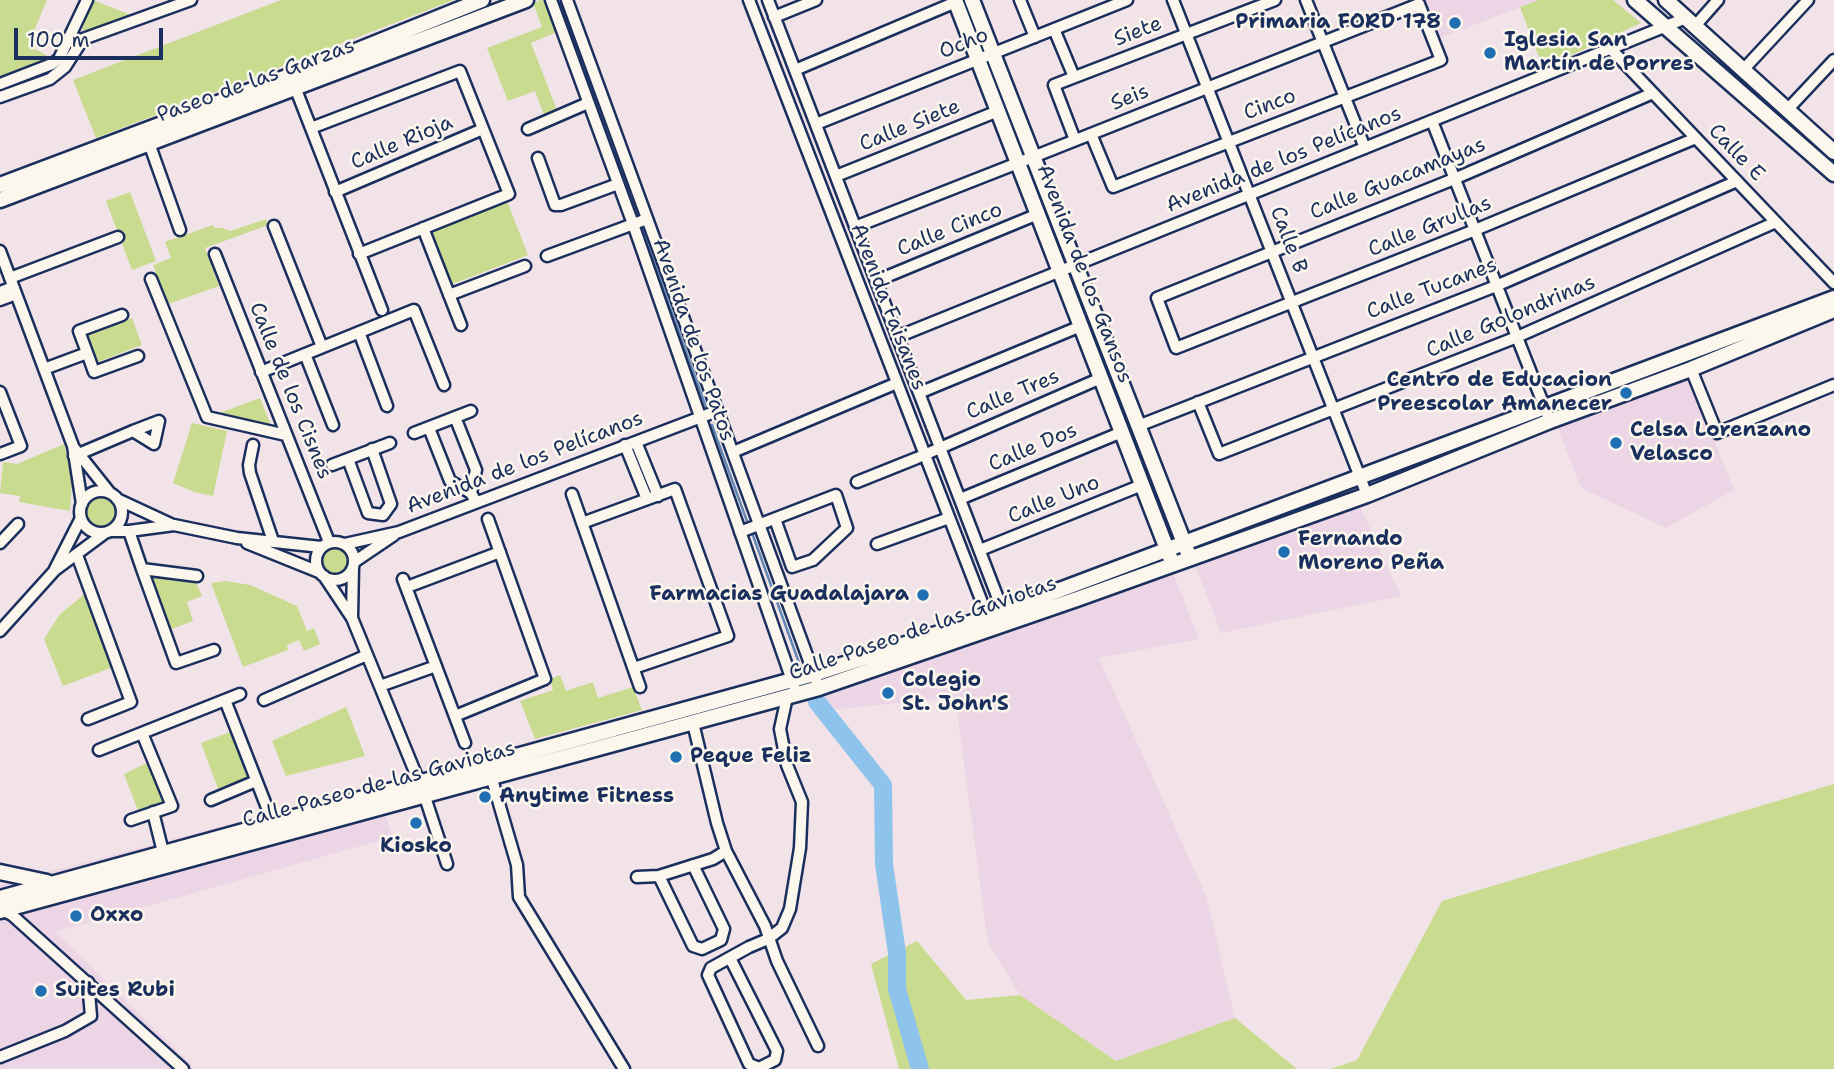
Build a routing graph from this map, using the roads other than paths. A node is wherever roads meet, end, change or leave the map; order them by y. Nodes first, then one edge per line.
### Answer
1 (88, 0) edge
2 (191, 0) edge
3 (482, 0) edge
4 (527, 0) edge
5 (551, 0) edge
6 (567, 0) edge
7 (749, 0) edge
8 (768, 0) edge
9 (816, 0) edge
10 (972, 0) edge
11 (1020, 0) edge
12 (1127, 0) edge
13 (1173, 0) edge
14 (1275, 0) edge
15 (1307, 0) edge
16 (1635, 0) edge
17 (1666, 0) edge
18 (1718, 0) edge
19 (1808, 0) edge
20 (956, 1) edge
21 (774, 17) junction
22 (1690, 22) junction
23 (1664, 27) junction
24 (1055, 29) junction
25 (1186, 34) junction
26 (1035, 37) junction
27 (1323, 42) junction
28 (1611, 49) junction
29 (67, 53) junction
30 (993, 54) junction
31 (978, 60) junction
32 (1441, 60) joint
33 (1834, 60) edge
34 (795, 70) junction
35 (1743, 70) junction
36 (26, 74) junction
37 (290, 75) junction
38 (1074, 77) junction
39 (0, 84) edge
40 (30, 86) junction
41 (1207, 88) junction
42 (296, 89) junction
43 (1653, 93) junction
44 (0, 97) edge
45 (1343, 98) junction
46 (588, 103) junction
47 (1788, 109) junction
48 (998, 111) junction
49 (1432, 121) junction
50 (816, 124) junction
51 (311, 128) junction
52 (483, 129) junction
53 (528, 129) dead end
54 (1091, 134) junction
55 (1696, 138) junction
56 (1075, 140) junction
57 (1229, 142) junction
58 (149, 143) junction
59 (1365, 148) junction
60 (1834, 152) edge
61 (1033, 157) junction
62 (538, 158) dead end
63 (1018, 163) junction
64 (1834, 174) edge
65 (836, 176) junction
66 (1454, 179) junction
67 (1737, 181) junction
68 (618, 184) junction
69 (0, 185) edge
70 (335, 192) junction
71 (1249, 195) junction
72 (0, 200) edge
73 (1038, 215) junction
74 (648, 219) junction
75 (1776, 222) junction
76 (633, 224) junction
77 (274, 226) dead end
78 (855, 227) junction
79 (423, 229) junction
80 (180, 230) dead end
81 (1475, 230) junction
82 (118, 237) dead end
83 (0, 251) edge
84 (1272, 251) junction
85 (215, 254) dead end
86 (359, 254) junction
87 (547, 256) dead end
88 (1075, 265) junction
89 (525, 266) dead end
90 (1060, 271) junction
91 (151, 279) dead end
92 (876, 281) junction
93 (1834, 283) edge
94 (13, 286) junction
95 (1496, 286) junction
96 (0, 292) edge
97 (449, 295) junction
98 (1834, 298) edge
99 (0, 300) edge
100 (1292, 303) junction
101 (382, 310) dead end
102 (1834, 310) edge
103 (122, 315) dead end
104 (461, 325) dead end
105 (1081, 326) junction
106 (359, 332) junction
107 (897, 337) junction
108 (1517, 337) junction
109 (321, 347) junction
110 (1176, 348) joint
111 (305, 354) junction
112 (88, 355) junction
113 (138, 356) dead end
114 (1313, 356) junction
115 (1691, 369) junction
116 (46, 372) junction
117 (261, 372) junction
118 (1101, 378) junction
119 (897, 383) junction
120 (444, 385) dead end
121 (1834, 385) edge
122 (0, 392) edge
123 (919, 393) junction
124 (1198, 402) junction
125 (387, 406) dead end
126 (1334, 410) junction
127 (471, 411) dead end
128 (717, 411) junction
129 (1547, 414) junction
130 (455, 417) junction
131 (699, 417) junction
132 (333, 425) dead end
133 (1138, 426) junction
134 (429, 428) junction
135 (133, 431) dead end
136 (1122, 432) junction
137 (414, 433) dead end
138 (286, 435) junction
139 (390, 443) dead end
140 (631, 444) junction
141 (253, 445) dead end
142 (940, 447) junction
143 (372, 449) junction
144 (75, 452) junction
145 (733, 452) junction
146 (0, 454) edge
147 (925, 455) junction
148 (348, 459) junction
149 (331, 465) dead end
150 (1361, 478) junction
151 (857, 482) dead end
152 (1142, 485) junction
153 (572, 494) dead end
154 (1367, 495) junction
155 (114, 496) junction
156 (657, 496) junction
157 (473, 498) junction
158 (647, 499) junction
159 (960, 499) junction
160 (82, 504) junction
161 (383, 515) junction
162 (81, 518) junction
163 (949, 518) junction
164 (488, 519) dead end
165 (775, 519) junction
166 (582, 523) junction
167 (18, 524) dead end
168 (759, 524) junction
169 (174, 525) junction
170 (128, 531) junction
171 (108, 532) junction
172 (740, 532) junction
173 (393, 534) junction
174 (237, 538) junction
175 (273, 541) junction
176 (0, 543) edge
177 (345, 544) junction
178 (877, 544) dead end
179 (325, 545) junction
180 (980, 551) junction
181 (1187, 551) junction
182 (500, 552) junction
183 (77, 555) junction
184 (1170, 557) junction
185 (353, 565) junction
186 (142, 569) junction
187 (55, 570) junction
188 (321, 574) junction
189 (197, 576) dead end
190 (1005, 617) junction
191 (352, 618) junction
192 (990, 622) junction
193 (2, 626) edge
194 (214, 650) dead end
195 (367, 655) junction
196 (436, 666) junction
197 (634, 668) junction
198 (792, 680) junction
199 (816, 681) junction
200 (380, 686) junction
201 (640, 687) dead end
202 (240, 694) dead end
203 (792, 695) junction
204 (225, 700) junction
205 (264, 700) dead end
206 (455, 716) junction
207 (88, 719) dead end
208 (694, 723) junction
209 (142, 733) junction
210 (465, 743) dead end
211 (99, 750) dead end
212 (491, 776) junction
213 (256, 781) junction
214 (422, 788) junction
215 (211, 800) dead end
216 (153, 812) junction
217 (131, 820) dead end
218 (273, 823) junction
219 (726, 851) junction
220 (165, 859) junction
221 (447, 864) dead end
222 (693, 865) junction
223 (0, 872) edge
224 (659, 876) junction
225 (637, 877) dead end
226 (55, 884) junction
227 (4, 904) edge
228 (768, 939) junction
229 (730, 958) junction
230 (88, 982) junction
231 (817, 1046) dead end
232 (0, 1057) edge
233 (183, 1069) edge
234 (624, 1069) edge

1 - 29 street
2 - 29 street
3 - 37 main road
4 - 42 main road, Paseo de las Garzas
5 - 46 street, Avenida de los Patos
6 - 74 street, Avenida de los Patos
7 - 119 street, Avenida Faisanes
8 - 21 street, Avenida Faisanes
9 - 21 street
10 - 30 main road
11 - 26 street
12 - 24 street, Ocho
13 - 25 street, Calle B
14 - 25 street, Siete
15 - 27 street
16 - 23 main road
17 - 22 main road
18 - 22 street
19 - 35 street
20 - 31 main road, Avenida de los Gansos
20 - 34 street
21 - 34 street, Avenida Faisanes
22 - 23 street, Avenida de los Pelícanos
22 - 35 main road
23 - 28 street, Avenida de los Pelícanos
23 - 64 main road
24 - 26 street, Ocho
24 - 38 street
25 - 38 street, Siete
25 - 41 street, Calle B
26 - 30 street, Ocho
27 - 32 street, Seis
27 - 41 street, Seis
27 - 45 street
28 - 43 street, Calle E
28 - 49 street, Avenida de los Pelícanos
29 - 36 street
29 - 40 street
30 - 31 street, Ocho
30 - 61 main road
31 - 48 main road, Avenida de los Gansos
31 - 50 street, Ocho
32 - 45 street, Cinco
33 - 47 street
34 - 50 street, Avenida Faisanes
35 - 47 main road
36 - 39 street
36 - 40 street
37 - 42 street
37 - 69 main road
38 - 56 street, Siete
40 - 44 street
41 - 54 street, Seis
41 - 57 street, Calle B
42 - 51 street
42 - 58 main road, Paseo de las Garzas
43 - 55 street, Calle E
43 - 66 street, Calle Guacamayas
45 - 57 street, Cinco
45 - 59 street
46 - 53 street
46 - 68 street, Avenida de los Patos
47 - 60 main road
48 - 63 main road, Avenida de los Gansos
48 - 65 street, Calle Siete
49 - 59 street, Avenida de los Pelícanos
49 - 66 street
50 - 65 street, Avenida Faisanes
51 - 52 street
51 - 70 street
52 - 70 street, Calle Rioja
52 - 79 street
54 - 56 street, Seis
54 - 57 street, Cinco
55 - 67 street, Calle E
55 - 81 street, Calle Grullas
56 - 61 street, Seis
57 - 71 street, Calle B
58 - 72 main road, Paseo de las Garzas
58 - 80 street
59 - 71 street, Avenida de los Pelícanos
61 - 63 street, Seis
61 - 88 main road
62 - 68 street
63 - 73 main road, Avenida de los Gansos
63 - 78 street, Seis
65 - 78 street, Avenida Faisanes
66 - 81 street
66 - 84 street, Calle Guacamayas
67 - 75 street, Calle E
67 - 95 street, Calle Tucanes
68 - 76 street, Avenida de los Patos
70 - 86 street
71 - 84 street, Calle B
71 - 88 street, Avenida de los Pelícanos
73 - 90 main road, Avenida de los Gansos
73 - 92 street, Calle Cinco
74 - 76 street
74 - 128 street, Avenida de los Patos
75 - 93 street, Calle E
75 - 108 street, Calle Golondrinas
76 - 87 street
76 - 131 street, Avenida de los Patos
77 - 109 street
78 - 92 street, Avenida Faisanes
79 - 86 street
79 - 97 street
81 - 95 street
81 - 100 street, Calle Grullas
82 - 94 street
83 - 94 street
84 - 100 street, Calle B
84 - 110 street, Calle Guacamayas
85 - 117 street, Calle de los Cisnes
86 - 101 street
88 - 90 street, Avenida de los Pelícanos
88 - 133 main road
89 - 97 street
90 - 105 main road, Avenida de los Gansos
90 - 107 street, Avenida de los Pelícanos
91 - 138 street
92 - 107 street, Avenida Faisanes
94 - 96 street
94 - 99 street
94 - 116 street
95 - 108 street
95 - 114 street, Calle Tucanes
97 - 104 street
98 - 129 main road, Calle Paseo de las Gaviotas
100 - 110 street, Calle Grullas
100 - 114 street, Calle B
102 - 115 main road, Calle Paseo de las Gaviotas
103 - 112 street
105 - 118 main road, Avenida de los Gansos
105 - 123 street
106 - 109 street
106 - 120 street
106 - 125 street
107 - 123 street, Avenida Faisanes
108 - 126 street, Calle Golondrinas
108 - 129 street
109 - 111 street
111 - 117 street
111 - 132 street
112 - 113 street
112 - 116 street
114 - 124 street, Calle Tucanes
114 - 126 street, Calle B
115 - 121 street
115 - 129 main road, Calle Paseo de las Gaviotas
116 - 144 street
117 - 138 street, Calle de los Cisnes
118 - 136 main road, Avenida de los Gansos
118 - 142 street, Calle Tres
119 - 145 street
119 - 147 street, Avenida Faisanes
122 - 146 street
123 - 142 street, Avenida Faisanes
124 - 126 street, Calle Golondrinas
124 - 133 street, Calle Tucanes
126 - 150 street, Calle B
127 - 130 street
128 - 131 street, Avenida de los Pelícanos
128 - 145 street, Avenida de los Patos
129 - 150 main road, Calle Paseo de las Gaviotas
129 - 154 main road, Calle Paseo de las Gaviotas
130 - 134 street
130 - 157 street
131 - 140 street, Avenida de los Pelícanos
131 - 172 street, Avenida de los Patos
133 - 181 main road
134 - 137 street
134 - 157 street
135 - 144 street
136 - 152 main road, Avenida de los Gansos
136 - 159 street, Calle Dos
138 - 179 street, Calle de los Cisnes
139 - 143 street
140 - 156 street
140 - 157 street, Avenida de los Pelícanos
140 - 158 street
141 - 175 street
142 - 147 street, Calle Tres
142 - 159 street, Avenida Faisanes
143 - 148 street
143 - 161 street
144 - 155 street
144 - 160 street
145 - 168 street, Avenida de los Patos
147 - 151 street, Calle Tres
147 - 163 street, Avenida Faisanes
148 - 149 street
148 - 161 street
150 - 154 street, Calle B
150 - 181 main road, Calle Paseo de las Gaviotas
152 - 180 street, Calle Uno
152 - 184 main road, Avenida de los Gansos
153 - 166 street
154 - 181 main road, Calle Paseo de las Gaviotas
155 - 160 street
155 - 169 street
155 - 171 street
156 - 158 street
156 - 197 street
157 - 173 street, Avenida de los Pelícanos
158 - 166 street
159 - 180 street, Avenida Faisanes
160 - 162 street
161 - 173 street
162 - 171 street
162 - 187 street
163 - 178 street
163 - 192 street, Avenida Faisanes
164 - 182 street
165 - 165 street
165 - 168 street
166 - 197 street
167 - 176 street
168 - 172 street
168 - 199 street, Avenida de los Patos
169 - 170 street
169 - 174 street
170 - 171 street
170 - 186 street
171 - 183 street
172 - 198 street, Avenida de los Patos
173 - 177 street, Avenida de los Pelícanos
173 - 185 street
174 - 175 street
174 - 188 street
175 - 179 street
177 - 179 street
177 - 185 street
179 - 188 street
180 - 190 street, Avenida Faisanes
181 - 184 main road, Calle Paseo de las Gaviotas
182 - 196 street
182 - 206 street
183 - 187 street
183 - 207 street
184 - 190 main road, Calle Paseo de las Gaviotas
185 - 188 street
185 - 191 street
186 - 189 street
186 - 194 street
187 - 193 street
188 - 191 street
190 - 192 main road, Calle Paseo de las Gaviotas
191 - 195 street
192 - 199 main road, Calle Paseo de las Gaviotas
195 - 200 street
195 - 205 street
196 - 200 street
196 - 206 street
197 - 201 street
198 - 199 main road, Calle Paseo de las Gaviotas
198 - 203 street, Avenida de los Patos
198 - 214 main road, Calle Paseo de las Gaviotas
199 - 203 main road, Calle Paseo de las Gaviotas
200 - 214 street
202 - 204 street
203 - 208 main road, Calle Paseo de las Gaviotas
203 - 228 street
204 - 209 street
204 - 213 street
206 - 210 street
208 - 212 main road, Calle Paseo de las Gaviotas
208 - 219 street
209 - 211 street
209 - 216 street
212 - 214 main road, Calle Paseo de las Gaviotas
212 - 234 street
213 - 215 street
213 - 218 street
214 - 218 main road, Calle Paseo de las Gaviotas
214 - 220 main road, Calle Paseo de las Gaviotas
214 - 221 street
216 - 217 street
216 - 220 street
218 - 220 main road, Calle Paseo de las Gaviotas
219 - 222 street
219 - 228 street
220 - 226 main road, Calle Paseo de las Gaviotas
220 - 227 main road, Calle Paseo de las Gaviotas
222 - 224 street
222 - 224 street
223 - 226 main road
224 - 225 street
226 - 227 main road, Calle Paseo de las Gaviotas
227 - 230 street
228 - 229 street
228 - 231 street
229 - 229 street
230 - 232 street
230 - 233 street

